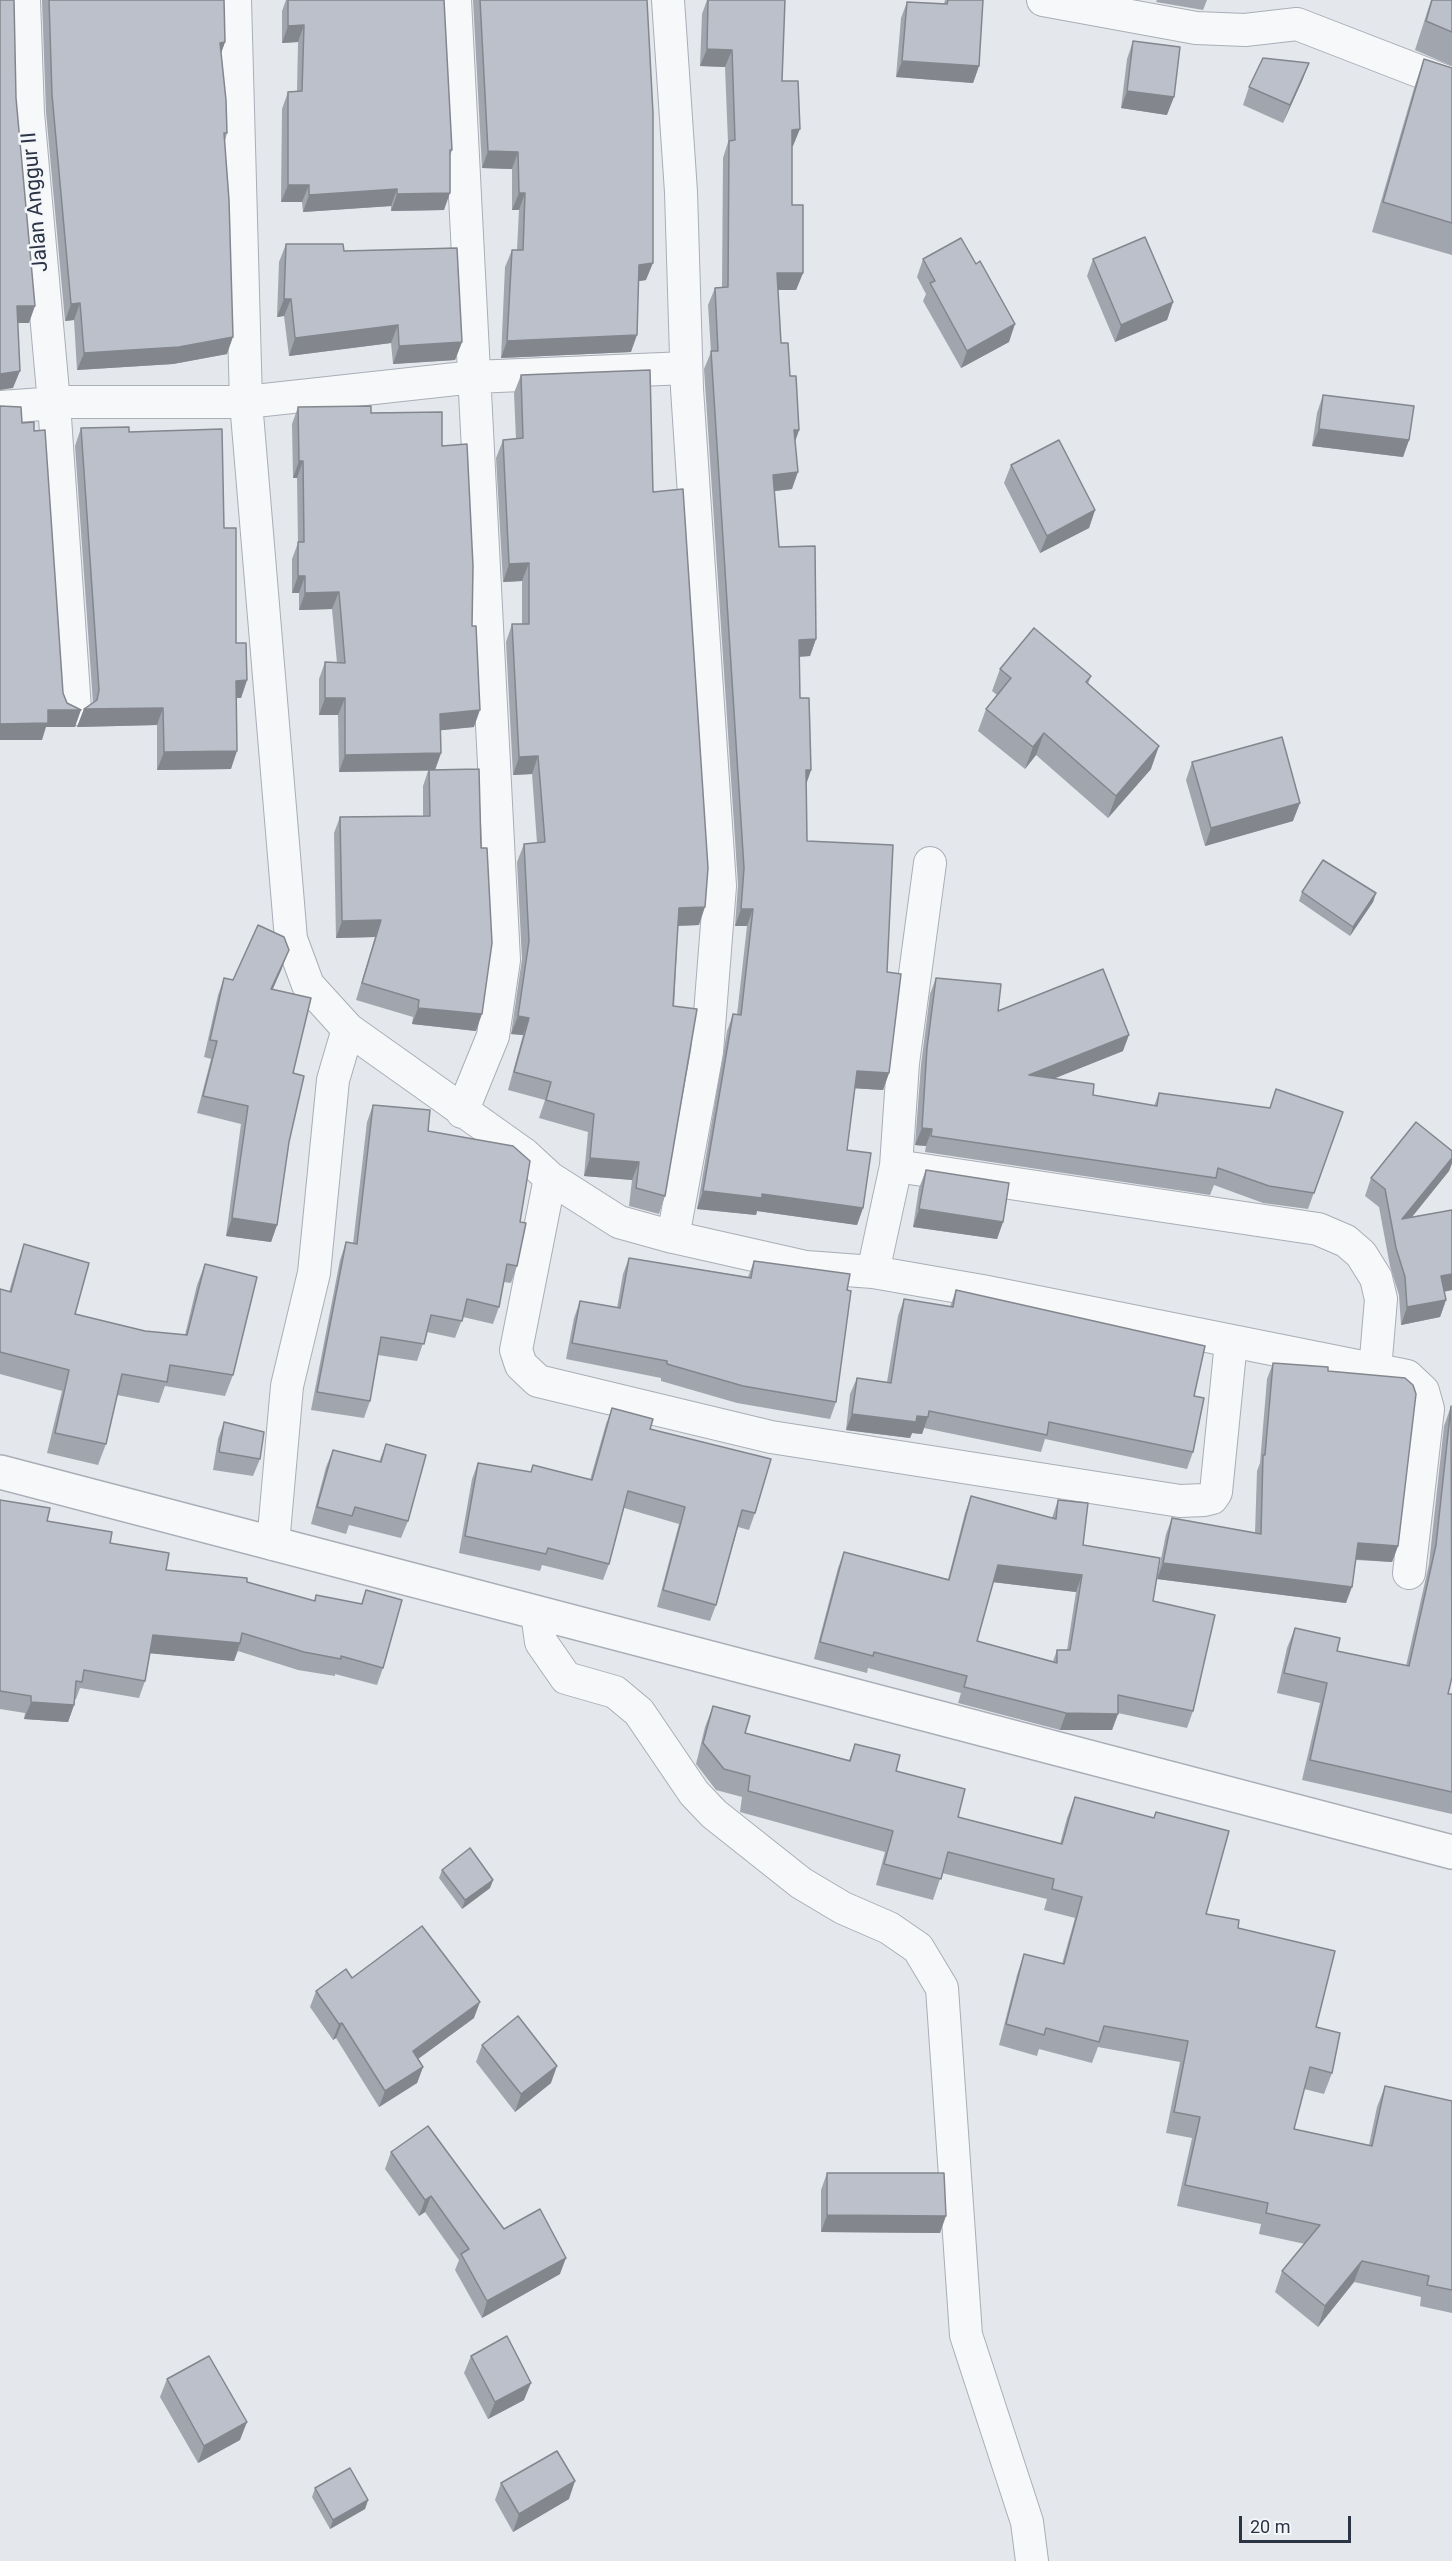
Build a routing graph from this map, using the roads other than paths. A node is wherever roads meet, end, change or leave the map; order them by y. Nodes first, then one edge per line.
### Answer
1 (24, 0) edge
2 (235, 0) edge
3 (455, 0) edge
4 (668, 0) edge
5 (1043, 0) edge
6 (1452, 84) edge
7 (686, 368) junction
8 (474, 377) junction
9 (246, 402) junction
10 (54, 403) junction
11 (0, 406) edge
12 (75, 709) edge
13 (930, 863) dead end
14 (348, 1029) junction
15 (462, 1112) junction
16 (896, 1166) junction
17 (550, 1178) junction
18 (673, 1238) junction
19 (873, 1272) junction
20 (1231, 1342) junction
21 (1376, 1355) junction
22 (0, 1472) edge
23 (273, 1544) junction
24 (1409, 1573) dead end
25 (537, 1613) junction
26 (1452, 1852) edge
27 (1032, 2561) edge

1 - 10 street, Jalan Anggur II
2 - 9 street
3 - 8 street
4 - 7 street
5 - 6 street
7 - 8 street
7 - 18 street
8 - 9 street
8 - 15 street
9 - 10 street
9 - 14 street
10 - 11 street
10 - 12 street, Jalan Anggur II
13 - 16 street
14 - 15 street
14 - 23 street
15 - 17 street
16 - 19 street
16 - 21 street
17 - 18 street
17 - 20 street
18 - 19 street
19 - 20 street
20 - 21 street
21 - 24 street
22 - 23 street
23 - 25 street
25 - 26 street
25 - 27 street

